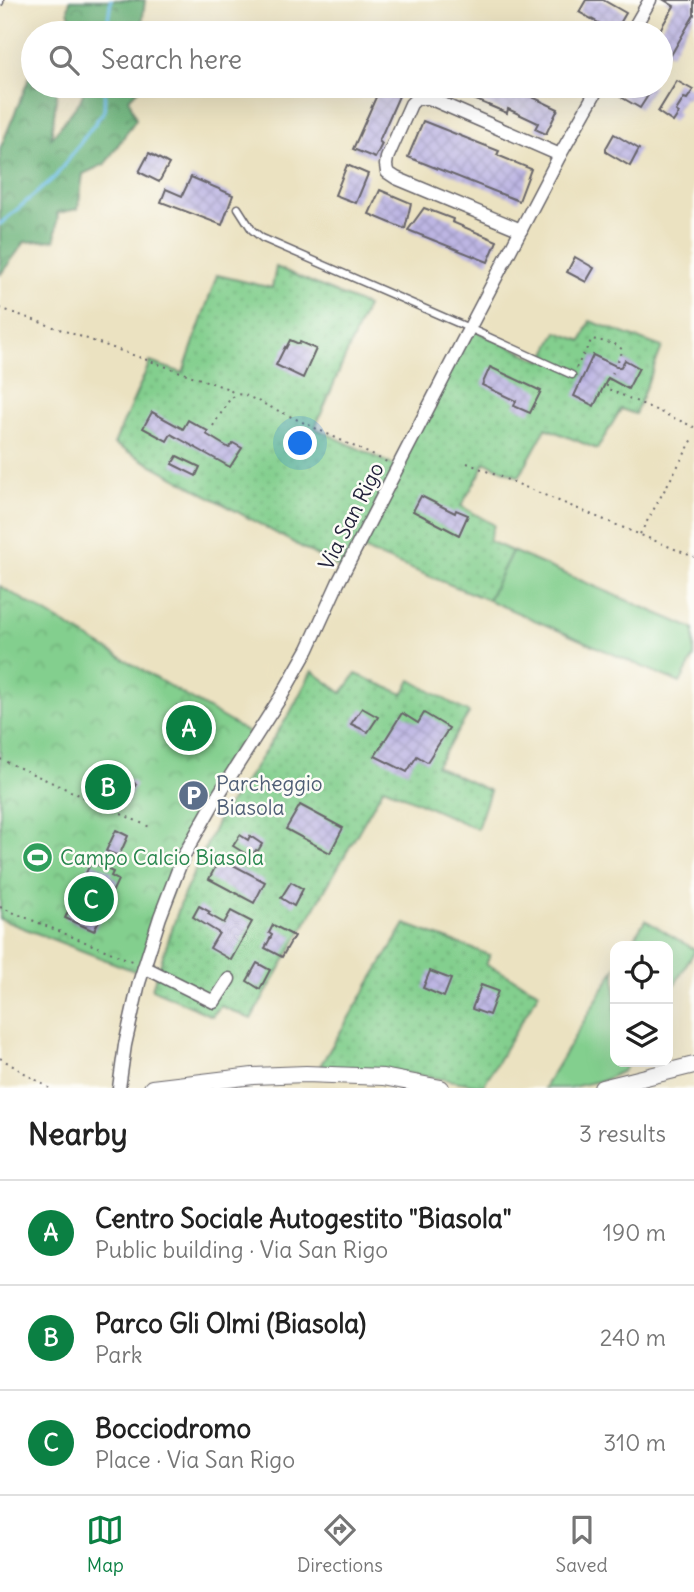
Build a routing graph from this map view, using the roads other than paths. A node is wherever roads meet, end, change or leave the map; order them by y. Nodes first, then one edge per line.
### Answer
1 (650, 0) edge
2 (638, 21) edge
3 (592, 98) edge
4 (561, 155) junction
5 (238, 208) dead end
6 (521, 230) junction
7 (470, 328) junction
8 (572, 376) road end
9 (144, 967) junction
10 (229, 979) dead end
11 (694, 1065) edge
12 (119, 1088) edge
13 (152, 1088) edge
14 (442, 1088) edge
15 (602, 1088) edge

1 - 2 street
3 - 4 street, Via San Rigo
4 - 6 street, Via San Rigo
4 - 6 street
5 - 7 lane
6 - 7 street, Via San Rigo
7 - 8 lane
7 - 9 street, Via San Rigo
9 - 10 street
9 - 12 street, Via San Rigo
11 - 15 street
13 - 14 street

